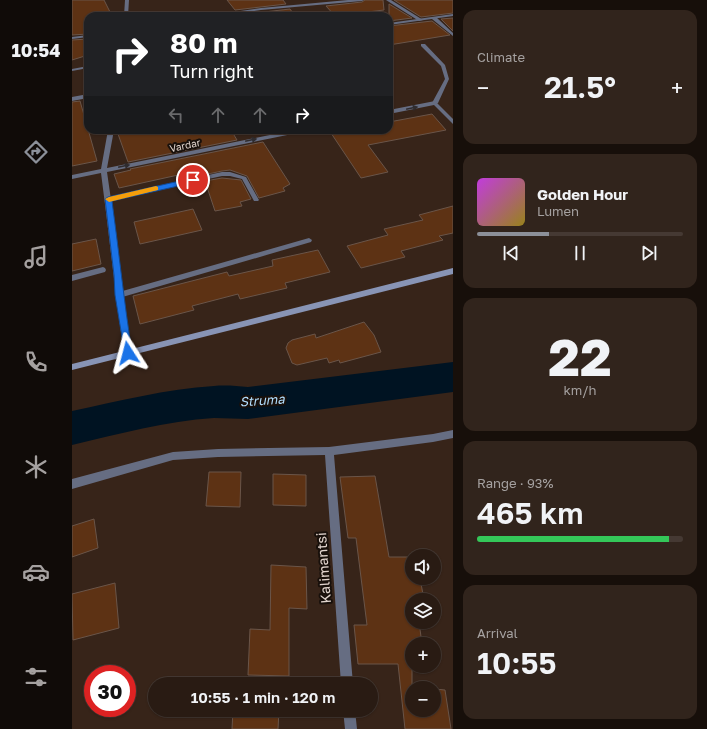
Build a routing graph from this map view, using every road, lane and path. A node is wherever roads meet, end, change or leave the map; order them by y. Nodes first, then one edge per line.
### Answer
1 (127, 0) edge
2 (362, 0) edge
3 (388, 0) edge
4 (126, 12) edge
5 (238, 12) edge
6 (453, 15) edge
7 (434, 18) junction
8 (420, 20) junction
9 (393, 23) edge
10 (453, 35) edge
11 (84, 36) edge
12 (72, 38) edge
13 (423, 45) dead end
14 (84, 68) edge
15 (72, 70) edge
16 (84, 97) edge
17 (72, 99) edge
18 (435, 103) junction
19 (393, 111) edge
20 (453, 122) edge
21 (110, 134) edge
22 (282, 134) edge
23 (104, 170) junction
24 (72, 177) edge
25 (108, 199) junction
26 (256, 200) dead end
27 (310, 240) dead end
28 (103, 270) dead end
29 (453, 271) edge
30 (72, 278) edge
31 (119, 295) junction
32 (128, 353) junction
33 (72, 367) edge
34 (453, 434) edge
35 (329, 451) junction
36 (72, 484) edge
37 (346, 677) edge
38 (349, 717) edge
39 (350, 729) edge

1 - 4 street
2 - 5 street
3 - 8 street
6 - 7 street
7 - 8 street
7 - 10 street
8 - 9 street
11 - 12 street
13 - 18 street
14 - 15 street
16 - 17 street
19 -> 18 street
18 - 20 street
21 - 23 street
23 -> 22 street, Vardar
23 - 24 street, Vardar
23 - 25 street
25 - 26 street
25 - 31 street
27 - 31 street
28 - 30 street
29 - 32 main road
31 - 32 street
32 - 33 main road
34 - 35 street
35 - 36 street
35 - 37 street, Kalimantsi
38 - 39 street

